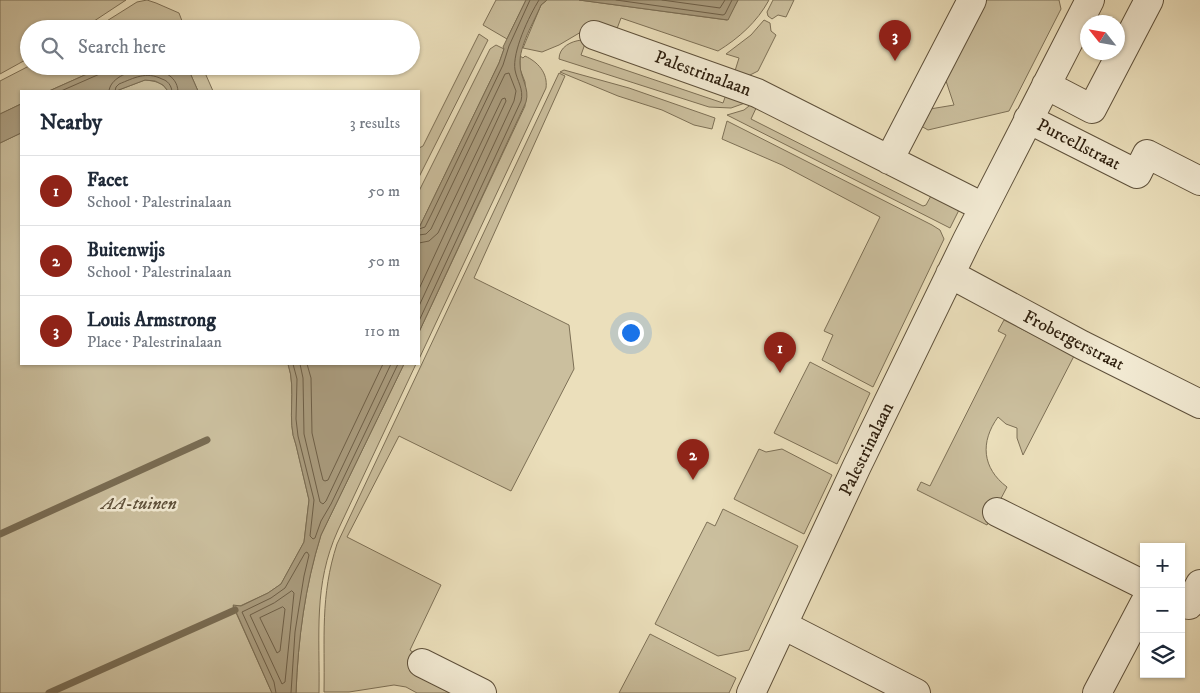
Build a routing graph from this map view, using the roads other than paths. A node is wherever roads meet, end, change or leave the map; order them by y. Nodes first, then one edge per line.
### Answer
1 (972, 0) edge
2 (1090, 0) edge
3 (1149, 0) edge
4 (594, 35) dead end
5 (1046, 85) junction
6 (1028, 119) junction
7 (889, 160) junction
8 (1200, 181) edge
9 (983, 207) junction
10 (950, 274) junction
11 (1200, 404) edge
12 (997, 512) dead end
13 (1140, 584) edge
14 (1140, 612) edge
15 (783, 625) junction
16 (422, 663) dead end
17 (482, 693) edge
18 (751, 693) edge
19 (916, 693) edge
20 (1097, 693) edge

1 - 7 street
2 - 5 street, Palestrinalaan
3 - 5 street
4 - 7 street, Palestrinalaan
5 - 6 street, Palestrinalaan
6 - 8 street, Purcellstraat
6 - 9 street, Palestrinalaan
7 - 9 street, Palestrinalaan
9 - 10 street, Palestrinalaan
10 - 11 street, Frobergerstraat
10 - 15 street, Palestrinalaan
12 - 13 street
14 - 20 street
15 - 18 street, Palestrinalaan
15 - 19 street
16 - 17 street

